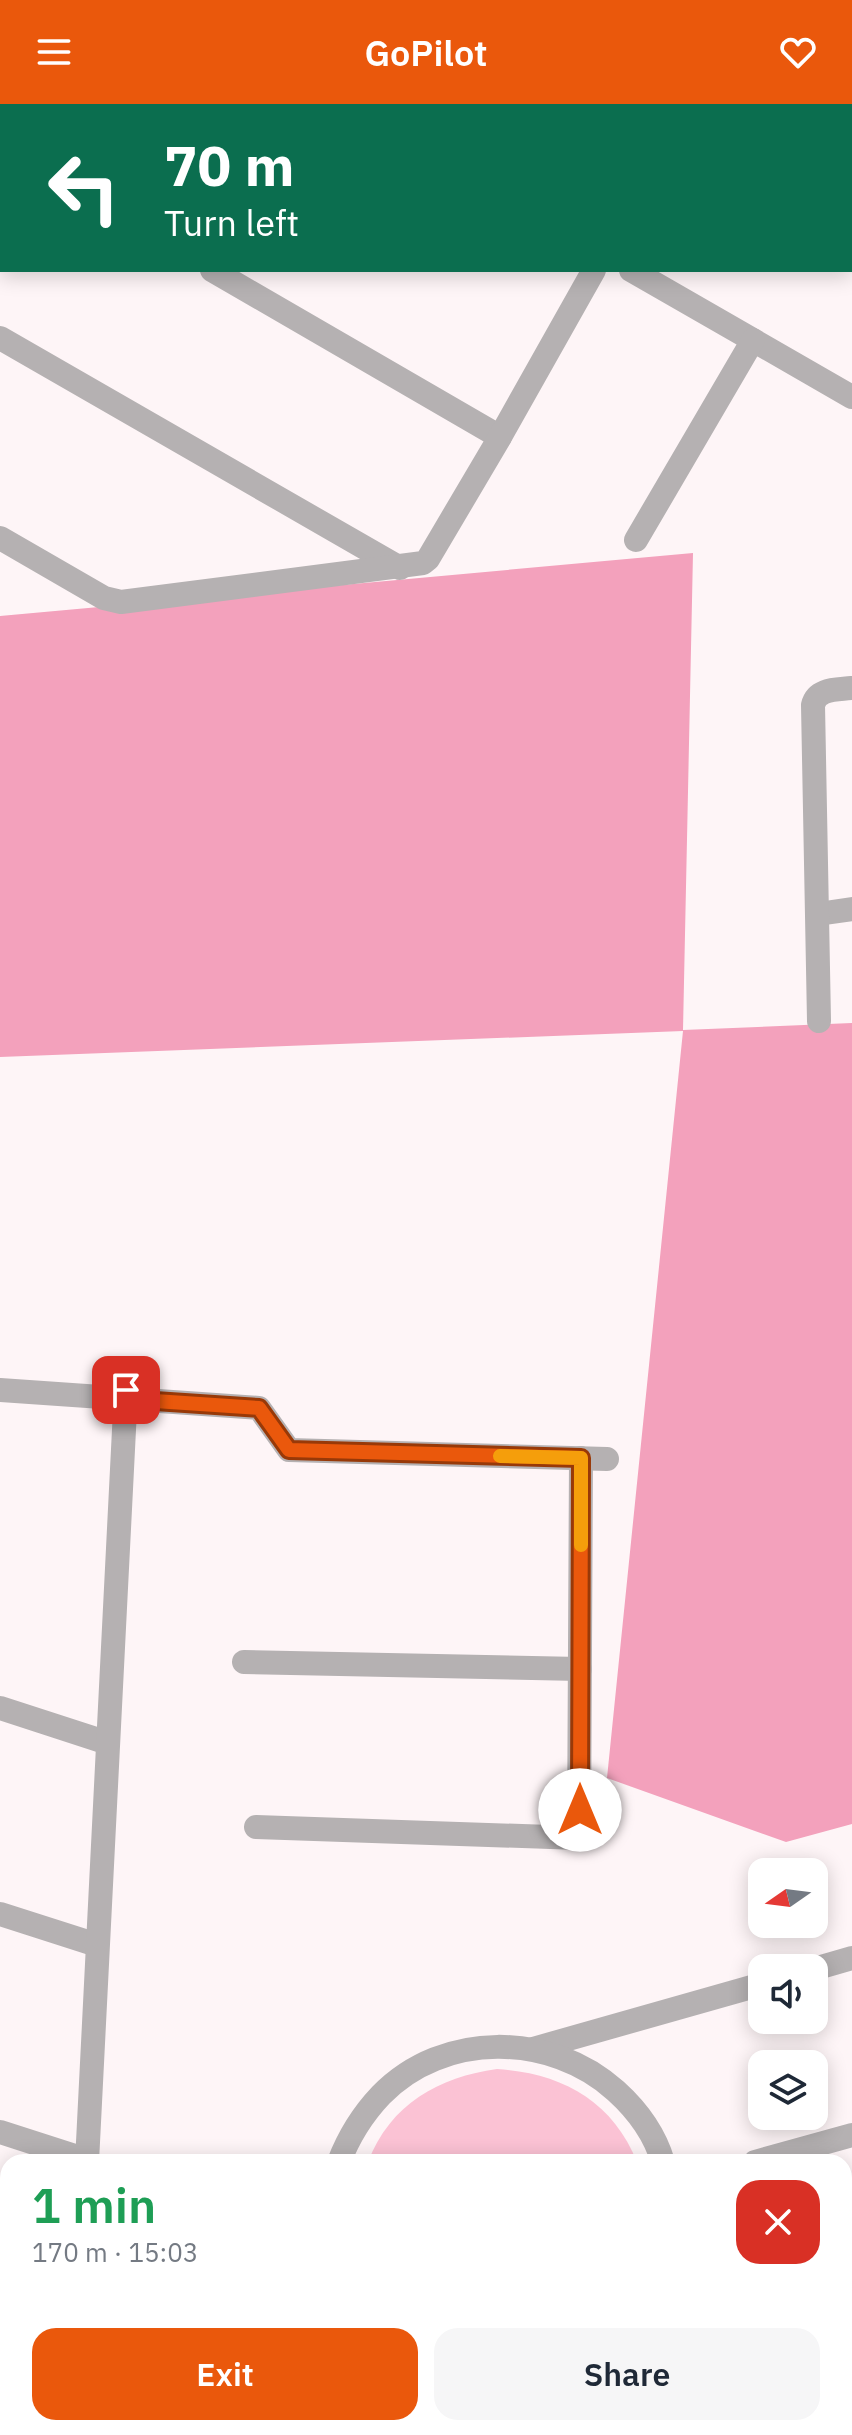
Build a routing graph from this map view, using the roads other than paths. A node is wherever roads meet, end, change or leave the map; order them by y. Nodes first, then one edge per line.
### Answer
1 (215, 272) edge
2 (593, 272) edge
3 (634, 272) edge
4 (0, 338) edge
5 (753, 340) junction
6 (852, 397) edge
7 (500, 437) junction
8 (0, 538) edge
9 (636, 540) dead end
10 (400, 568) junction
11 (852, 688) edge
12 (852, 909) edge
13 (818, 914) junction
14 (819, 1021) dead end
15 (0, 1390) edge
16 (126, 1394) junction
17 (581, 1458) junction
18 (607, 1459) dead end
19 (244, 1662) dead end
20 (580, 1669) junction
21 (0, 1708) edge
22 (108, 1743) junction
23 (256, 1827) dead end
24 (0, 1914) edge
25 (97, 1945) junction
26 (852, 1958) edge
27 (828, 1965) edge
28 (748, 1988) edge
29 (532, 2049) junction
30 (0, 2132) edge
31 (852, 2135) edge
32 (66, 2154) edge
33 (87, 2154) edge
34 (342, 2154) edge
35 (659, 2154) edge
36 (784, 2154) edge

1 - 7 street
2 - 7 street
3 - 5 street
4 - 10 street
5 - 6 street
5 - 9 street
7 - 10 street
8 - 10 street
11 - 13 street
12 - 13 street
13 - 14 street
15 - 16 street
16 - 17 street
16 - 22 street
17 - 18 street
17 - 20 street
19 - 20 street
20 - 23 street
21 - 22 street
22 - 25 street
24 - 25 street
25 - 33 street
26 - 27 street
28 - 29 street
29 - 34 street
29 - 35 street
30 - 32 street
31 - 36 street

